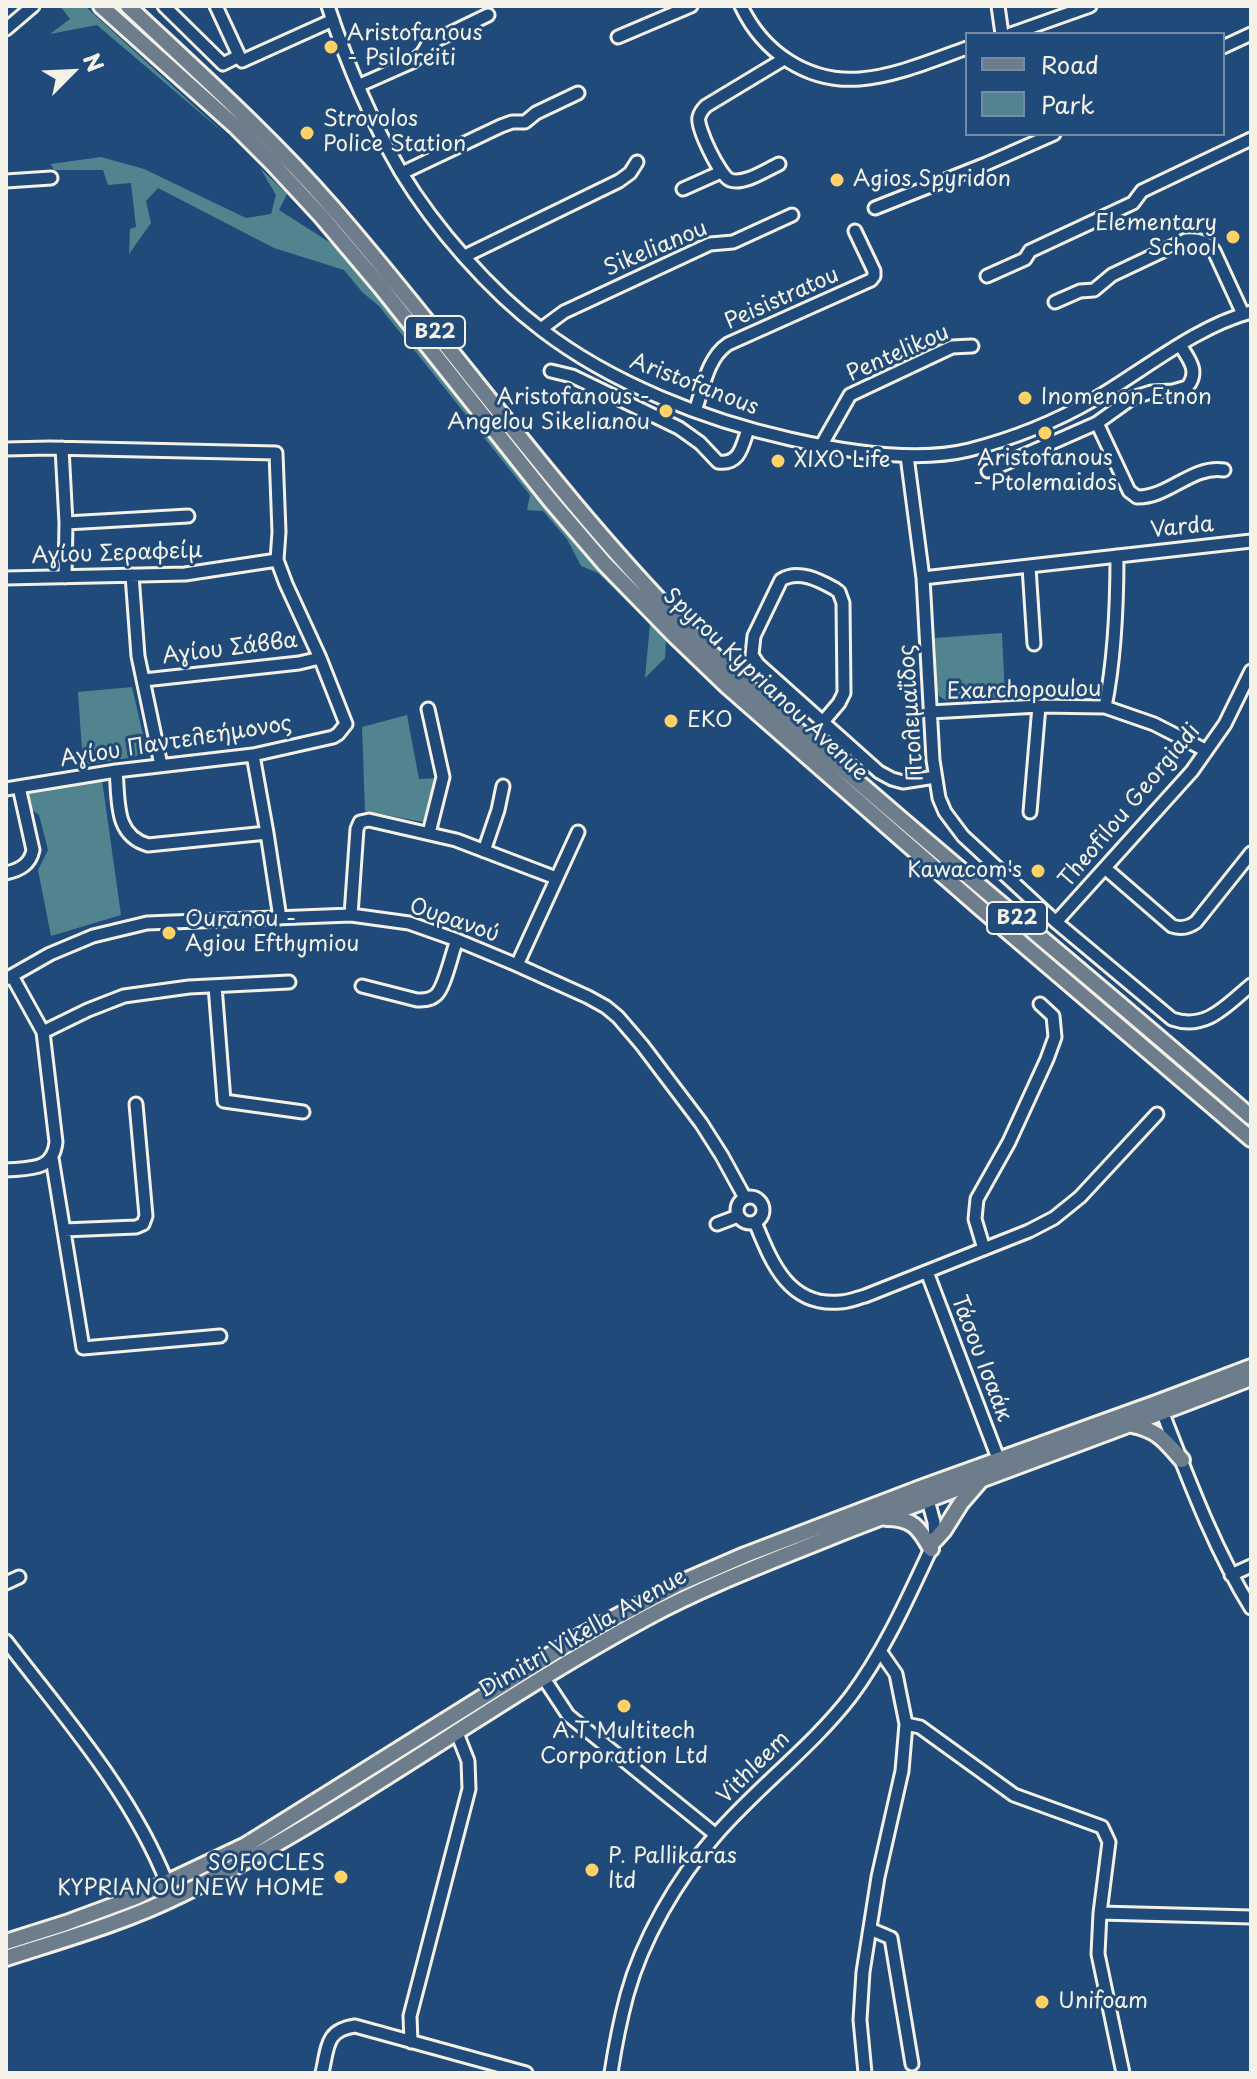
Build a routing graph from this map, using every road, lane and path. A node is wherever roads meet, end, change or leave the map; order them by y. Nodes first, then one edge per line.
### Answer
1 (33, 6) edge
2 (101, 6) edge
3 (130, 6) edge
4 (164, 6) edge
5 (216, 6) edge
6 (328, 6) edge
7 (691, 6) edge
8 (741, 6) edge
9 (998, 6) edge
10 (1090, 6) edge
11 (488, 15) dead end
12 (333, 20) junction
13 (6, 29) edge
14 (1039, 30) edge
15 (1002, 32) edge
16 (1251, 34) edge
17 (618, 37) dead end
18 (1225, 46) edge
19 (965, 49) edge
20 (784, 59) junction
21 (242, 61) junction
22 (360, 85) junction
23 (578, 93) dead end
24 (1049, 136) edge
25 (1251, 139) edge
26 (637, 162) dead end
27 (779, 164) dead end
28 (721, 172) junction
29 (402, 173) junction
30 (51, 178) dead end
31 (6, 181) edge
32 (683, 189) dead end
33 (875, 208) dead end
34 (792, 215) dead end
35 (855, 231) dead end
36 (465, 256) junction
37 (987, 276) dead end
38 (1055, 302) dead end
39 (1247, 313) edge
40 (541, 329) junction
41 (1180, 345) junction
42 (972, 346) dead end
43 (551, 371) dead end
44 (695, 411) junction
45 (1097, 423) junction
46 (748, 429) junction
47 (821, 446) junction
48 (62, 448) junction
49 (6, 449) edge
50 (907, 456) junction
51 (1224, 470) dead end
52 (988, 471) dead end
53 (188, 516) dead end
54 (66, 523) junction
55 (1251, 541) edge
56 (277, 560) junction
57 (1117, 561) junction
58 (1029, 567) junction
59 (132, 575) junction
60 (65, 577) junction
61 (6, 578) edge
62 (923, 578) junction
63 (1034, 644) dead end
64 (320, 658) junction
65 (1251, 671) edge
66 (144, 680) junction
67 (1039, 706) junction
68 (1105, 707) junction
69 (428, 709) dead end
70 (930, 712) junction
71 (822, 723) junction
72 (1205, 750) junction
73 (253, 755) junction
74 (161, 765) junction
75 (116, 771) junction
76 (935, 777) junction
77 (503, 786) dead end
78 (19, 787) junction
79 (6, 789) edge
80 (1030, 812) dead end
81 (578, 832) dead end
82 (267, 833) junction
83 (429, 833) junction
84 (484, 851) junction
85 (1251, 853) edge
86 (1105, 868) junction
87 (6, 873) edge
88 (556, 878) junction
89 (351, 915) junction
90 (280, 918) junction
91 (1056, 922) junction
92 (457, 940) junction
93 (517, 965) junction
94 (9, 978) edge
95 (289, 982) dead end
96 (1251, 985) edge
97 (215, 986) junction
98 (362, 986) dead end
99 (1040, 1004) dead end
100 (43, 1032) junction
101 (136, 1104) dead end
102 (303, 1112) dead end
103 (1157, 1114) dead end
104 (1251, 1117) edge
105 (1251, 1139) edge
106 (52, 1158) junction
107 (6, 1170) edge
108 (745, 1198) junction
109 (738, 1216) junction
110 (755, 1222) junction
111 (717, 1224) dead end
112 (64, 1230) junction
113 (984, 1249) junction
114 (927, 1272) junction
115 (220, 1336) dead end
116 (1251, 1367) edge
117 (1251, 1378) edge
118 (1161, 1407) junction
119 (1130, 1425) junction
120 (1182, 1460) junction
121 (1000, 1465) junction
122 (983, 1478) junction
123 (925, 1493) junction
124 (880, 1518) junction
125 (933, 1545) junction
126 (1251, 1566) edge
127 (1231, 1575) junction
128 (19, 1577) dead end
129 (6, 1583) edge
130 (1251, 1608) edge
131 (6, 1641) edge
132 (880, 1651) junction
133 (543, 1677) junction
134 (906, 1724) junction
135 (457, 1733) junction
136 (716, 1835) junction
137 (167, 1883) junction
138 (1100, 1913) junction
139 (1251, 1917) edge
140 (870, 1929) junction
141 (6, 1942) edge
142 (6, 1958) edge
143 (411, 2042) junction
144 (912, 2064) dead end
145 (322, 2073) edge
146 (526, 2073) edge
147 (611, 2073) edge
148 (865, 2073) edge
149 (1123, 2073) edge

1 - 13 street
2 - 105 main road, Spyrou Kyprianou Avenue / B22
3 - 104 main road, Spyrou Kyprianou Avenue / B22
4 - 21 street
5 - 21 street
6 - 12 street, Aristofanous
7 - 17 street
8 - 20 street
9 - 15 street
10 - 14 street
11 - 22 street
12 - 21 street
12 - 22 street, Aristofanous
16 - 18 street
19 - 20 street
20 - 28 street
22 - 29 street, Aristofanous
23 - 29 street
24 - 33 street
25 - 37 street
26 - 36 street
27 - 28 street
28 - 32 street
29 - 36 street, Aristofanous
30 - 31 street
34 - 40 street, Sikelianou
35 - 44 street, Peisistratou
36 - 40 street, Aristofanous
38 - 39 street
39 - 41 street, Aristofanous
40 - 44 street, Aristofanous
41 - 45 street
41 - 50 street, Aristofanous
42 - 47 street, Pentelikou
43 - 46 street
44 - 46 street, Aristofanous
45 - 51 street
45 - 52 street
46 - 47 street, Aristofanous
47 - 50 street, Aristofanous
48 - 49 street
48 - 54 street
48 - 56 street
50 - 62 street, Πτολεμαΐδος
53 - 54 street
54 - 60 street
55 - 57 street, Varda
56 - 59 street, Αγίου Σεραφείμ
56 - 64 street
57 - 58 street, Varda
57 - 68 street
58 - 62 street, Varda
58 - 63 street
59 - 60 street, Αγίου Σεραφείμ
59 - 66 street
60 - 61 street, Αγίου Σεραφείμ
62 - 70 street, Πτολεμαΐδος
64 - 66 street, Αγίου Σάββα
64 - 73 street, Αγίου Παντελεήμονος
65 - 72 street, Theofilou Georgiadi
66 - 74 street
67 - 68 street, Exarchopoulou
67 - 70 street, Exarchopoulou
67 - 80 street
68 - 72 street, Exarchopoulou
69 - 83 street
70 - 76 street, Πτολεμαΐδος
71 - 71 street
71 - 76 street
72 - 86 street, Theofilou Georgiadi
73 - 74 street, Αγίου Παντελεήμονος
73 - 82 street
74 - 75 street, Αγίου Παντελεήμονος
75 - 78 street, Αγίου Παντελεήμονος
75 - 82 street
76 - 91 street, Πτολεμαΐδος
77 - 84 street
78 - 79 street, Αγίου Παντελεήμονος
78 - 87 street
81 - 88 street
82 - 90 street
83 - 84 street
83 - 89 street
84 - 88 street
85 - 86 street
86 - 91 street, Theofilou Georgiadi
88 - 93 street
89 - 90 street, Ουρανού
89 - 92 street, Ουρανού
90 - 94 street, Ουρανού
91 - 96 street, Πτολεμαΐδος
92 - 93 street, Ουρανού
92 - 98 street
93 - 108 street, Ουρανού
94 - 100 street
95 - 97 street
97 - 100 street
97 - 102 street
99 - 113 street
100 - 106 street
101 - 112 street
103 - 113 street
106 - 107 street
106 - 112 street
108 - 109 street
108 - 110 street
109 - 110 street
109 - 111 street
110 - 114 street
112 - 115 street
113 - 114 street
114 - 121 street, Τάσου Ισαάκ
116 - 118 main road, Dimitri Vikella Avenue
117 - 118 main road, Dimitri Vikella Avenue
118 - 119 main road, Dimitri Vikella Avenue
118 - 120 street
118 - 121 main road, Dimitri Vikella Avenue
119 - 120 main road
119 - 121 main road, Dimitri Vikella Avenue
120 - 127 street
121 - 122 main road, Dimitri Vikella Avenue
121 - 123 main road, Dimitri Vikella Avenue
122 - 123 main road, Dimitri Vikella Avenue
122 - 125 main road
123 - 124 main road, Dimitri Vikella Avenue
123 - 125 street
123 - 137 main road, Dimitri Vikella Avenue
124 - 125 main road
124 - 133 main road, Dimitri Vikella Avenue
125 - 132 street, Vithleem
126 - 127 street
127 - 130 street
128 - 129 street
131 - 137 street
132 - 134 street
132 - 136 street, Vithleem
133 - 135 main road, Dimitri Vikella Avenue
133 - 136 street
134 - 138 street
134 - 140 street
135 - 142 main road, Dimitri Vikella Avenue
135 - 143 street
136 - 147 street, Vithleem
137 - 141 main road, Dimitri Vikella Avenue
138 - 139 street
138 - 149 street
140 - 144 street
140 - 148 street
143 - 145 street
143 - 146 street

